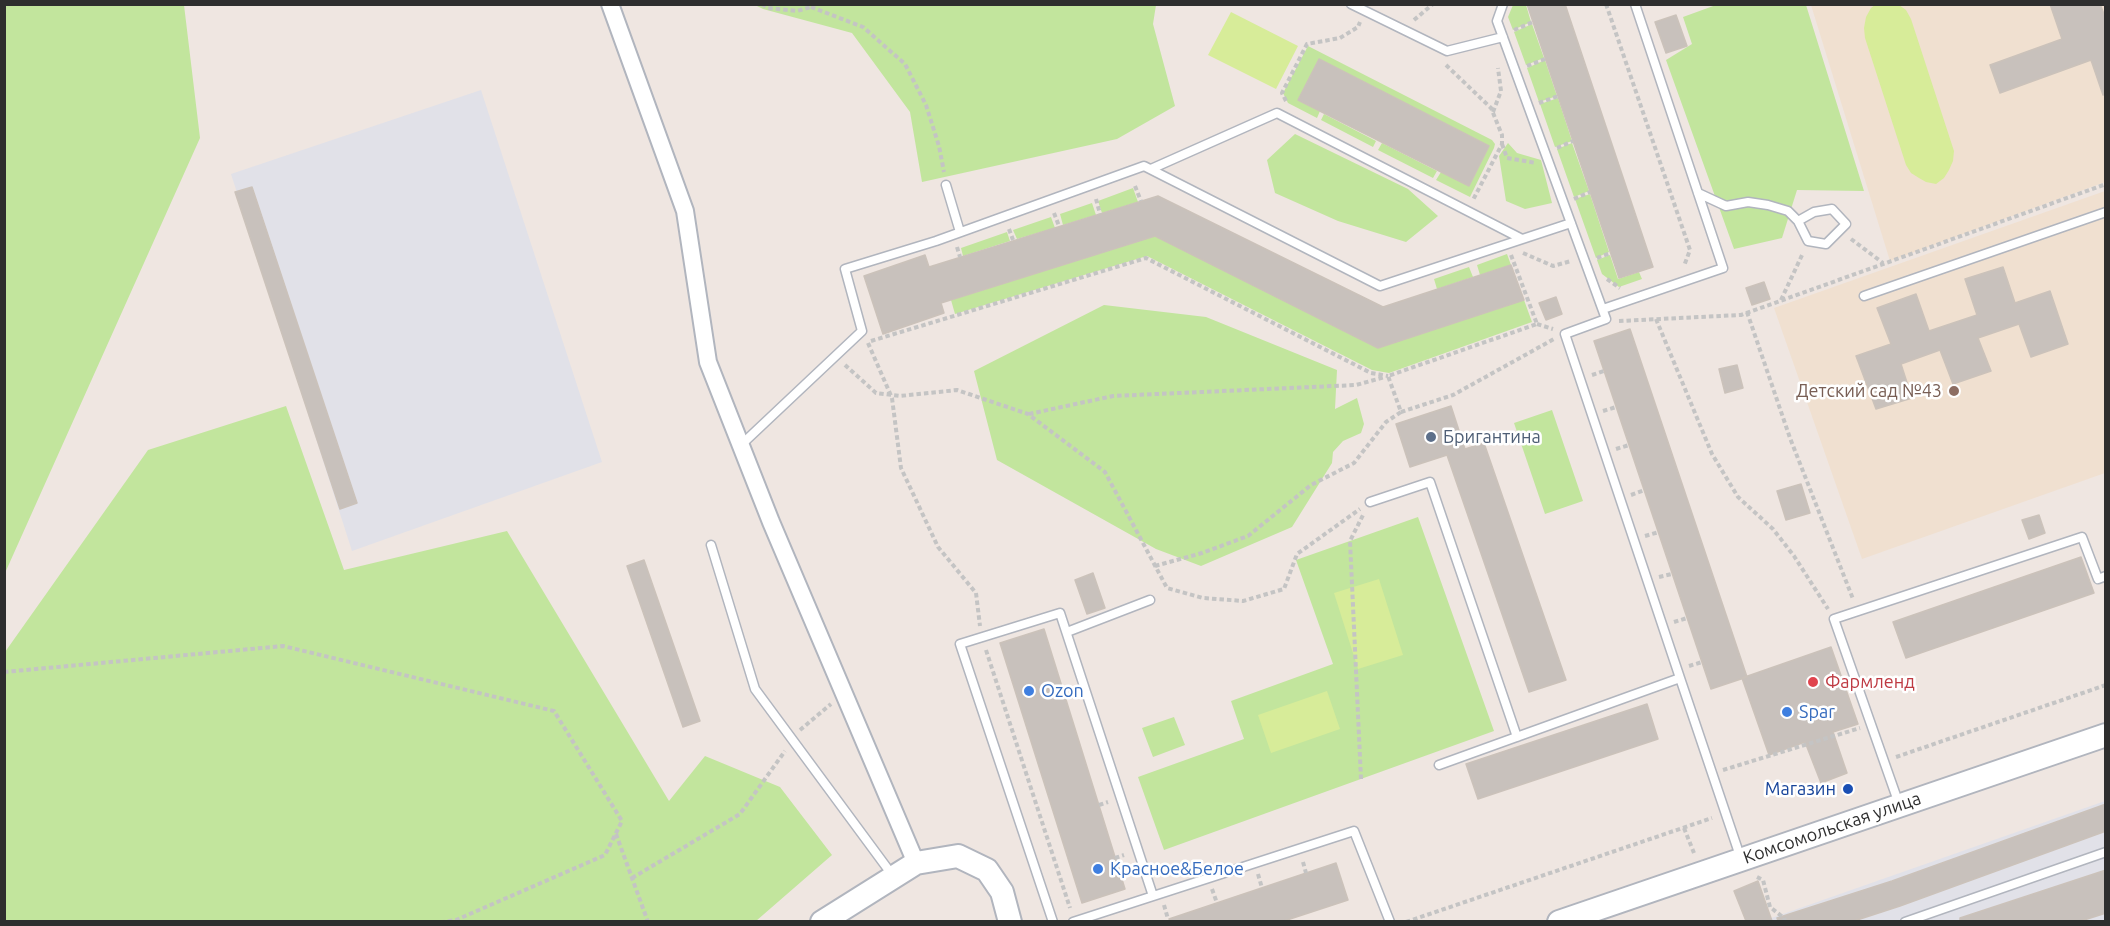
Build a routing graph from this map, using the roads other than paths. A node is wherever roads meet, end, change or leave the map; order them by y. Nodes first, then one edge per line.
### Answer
1 (610, 4) edge
2 (1351, 4) edge
3 (1503, 4) edge
4 (1635, 4) edge
5 (1503, 37) junction
6 (1151, 170) junction
7 (946, 185) road end
8 (1698, 193) junction
9 (2106, 212) edge
10 (1798, 221) junction
11 (1571, 223) junction
12 (960, 232) junction
13 (1523, 243) junction
14 (1864, 296) dead end
15 (1603, 309) junction
16 (741, 445) junction
17 (1370, 502) road end
18 (711, 545) dead end
19 (2106, 576) edge
20 (1150, 600) dead end
21 (1068, 632) junction
22 (1680, 678) junction
23 (2106, 735) edge
24 (1517, 737) junction
25 (1439, 765) dead end
26 (1899, 806) junction
27 (2106, 852) edge
28 (1741, 860) junction
29 (916, 863) junction
30 (894, 877) junction
31 (1153, 896) junction
32 (822, 921) edge
33 (1010, 921) edge
34 (1053, 921) edge
35 (1073, 921) edge
36 (1390, 921) edge
37 (1559, 921) edge
38 (1905, 921) edge

1 - 16 street
2 - 5 lane
3 - 5 lane
4 - 8 lane
5 - 11 lane
6 - 12 lane
6 - 13 lane
6 - 13 lane
7 - 12 lane
8 - 10 lane
8 - 15 lane
9 - 14 lane
10 - 10 lane
11 - 13 lane
11 - 15 lane
12 - 16 lane
15 - 22 lane
16 - 29 street
17 - 24 lane
18 - 30 lane
19 - 26 lane
20 - 21 lane
21 - 31 lane
21 - 34 lane
22 - 24 lane
22 - 28 lane
23 - 26 main road, Комсомольская улица
24 - 25 lane
26 - 28 main road, Комсомольская улица
27 - 38 lane
28 - 37 main road, Комсомольская улица
29 - 30 main road
29 - 33 main road
30 - 32 main road
31 - 35 lane
31 - 36 lane

